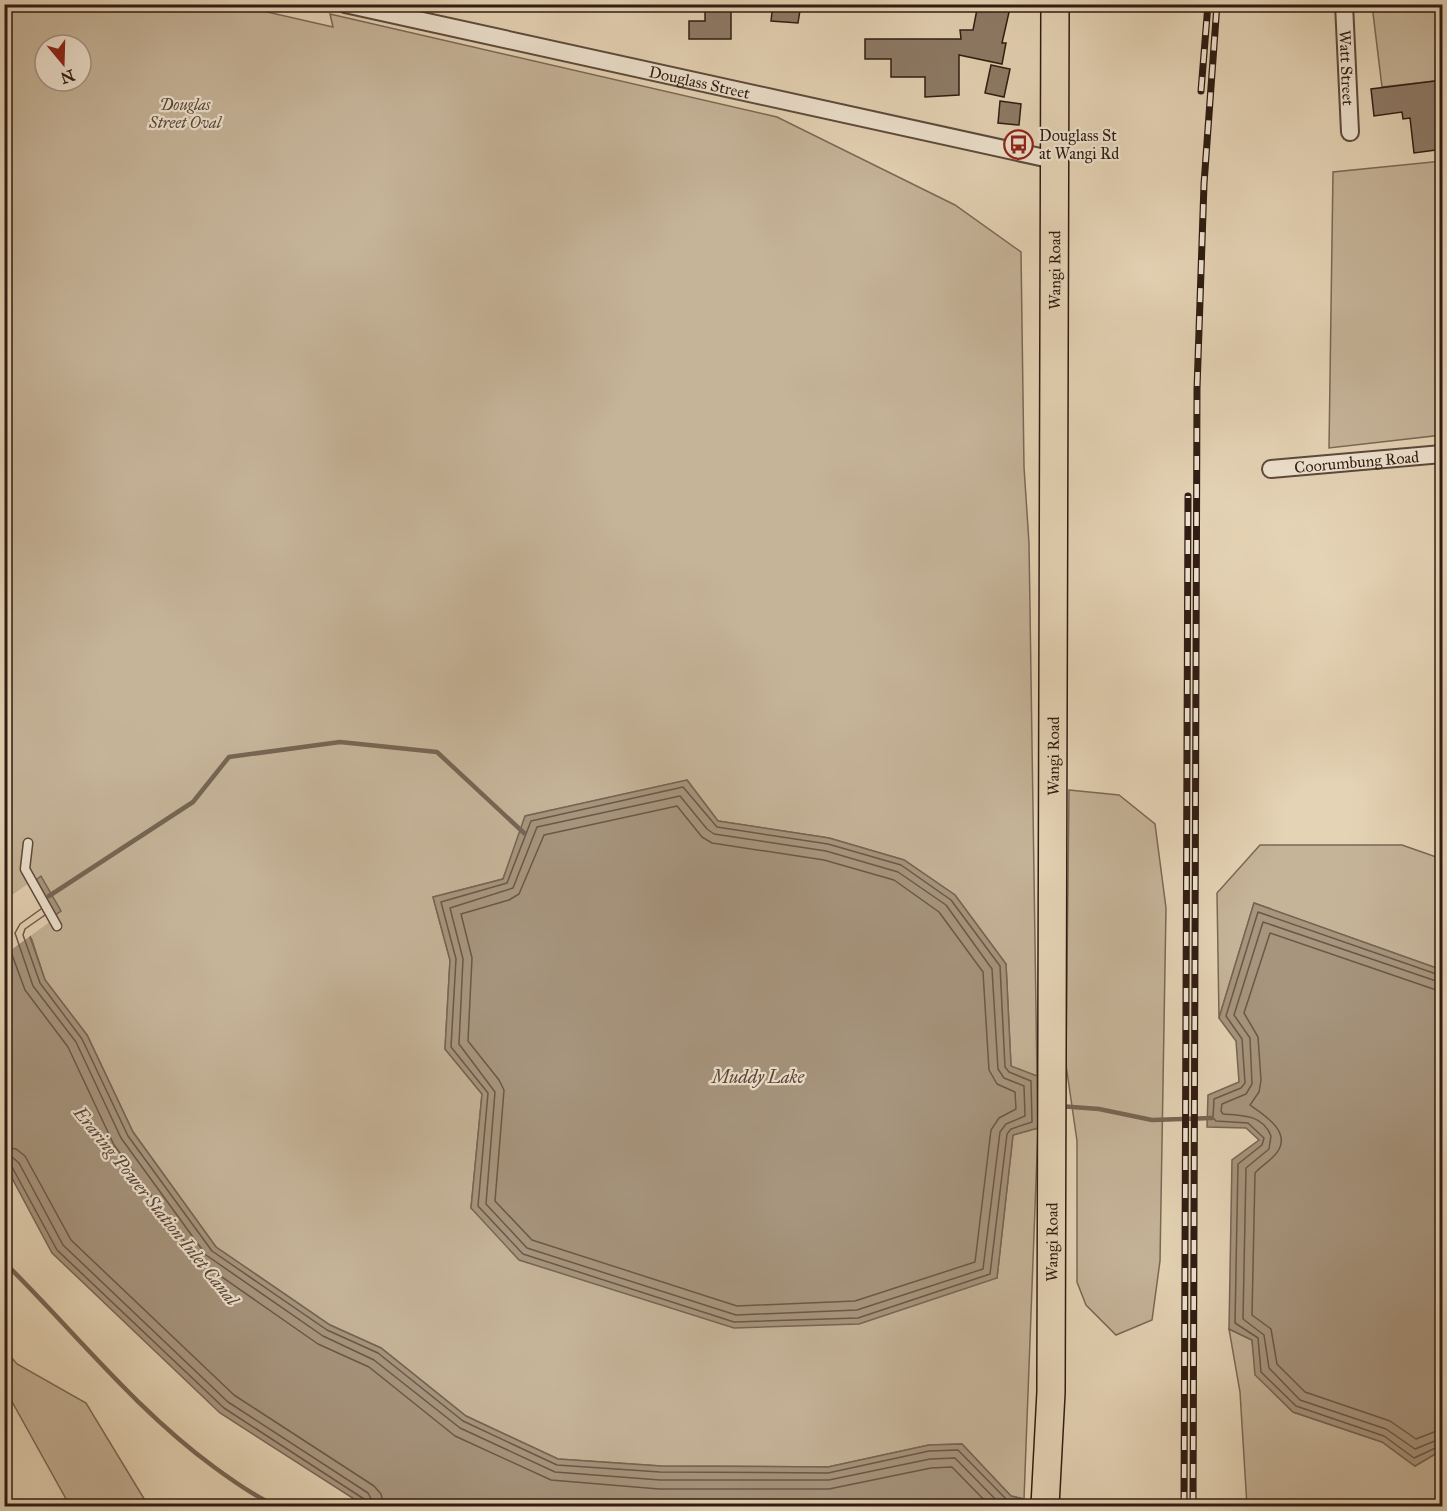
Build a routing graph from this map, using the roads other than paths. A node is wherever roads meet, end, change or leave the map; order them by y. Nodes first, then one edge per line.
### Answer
1 (345, 4) edge
2 (1055, 4) edge
3 (1344, 4) edge
4 (1350, 132) dead end
5 (1054, 160) junction
6 (1443, 454) edge
7 (1271, 469) dead end
8 (28, 843) dead end
9 (57, 926) dead end
10 (1045, 1506) edge

1 - 5 street, Douglass Street
2 - 5 main road, Wangi Road
3 - 4 street, Watt Street
5 - 10 main road, Wangi Road
6 - 7 street, Coorumbung Road
8 - 9 lane

